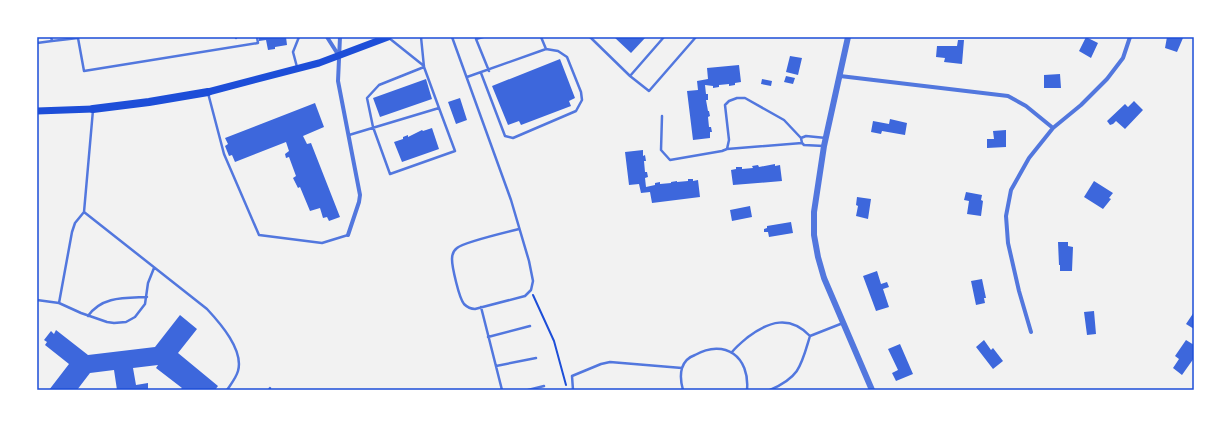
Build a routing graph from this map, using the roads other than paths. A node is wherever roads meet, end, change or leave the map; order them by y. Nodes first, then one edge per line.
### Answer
1 (51, 37) edge
2 (257, 37) edge
3 (299, 37) edge
4 (327, 37) edge
5 (340, 37) edge
6 (388, 37) edge
7 (421, 37) edge
8 (452, 37) edge
9 (483, 37) edge
10 (542, 37) edge
11 (590, 37) edge
12 (664, 37) edge
13 (696, 37) edge
14 (848, 37) edge
15 (1130, 37) edge
16 (52, 41) junction
17 (37, 43) edge
18 (546, 49) junction
19 (339, 57) junction
20 (424, 67) junction
21 (297, 69) junction
22 (488, 71) junction
23 (481, 73) junction
24 (630, 76) junction
25 (840, 76) junction
26 (467, 78) junction
27 (208, 92) junction
28 (439, 108) junction
29 (93, 109) junction
30 (37, 111) edge
31 (662, 116) dead end
32 (373, 127) junction
33 (1053, 128) junction
34 (348, 135) junction
35 (801, 138) junction
36 (826, 138) junction
37 (802, 143) junction
38 (824, 146) junction
39 (727, 149) junction
40 (84, 212) junction
41 (519, 229) junction
42 (348, 235) joint
43 (154, 268) junction
44 (146, 296) junction
45 (37, 300) edge
46 (59, 303) junction
47 (481, 307) junction
48 (88, 316) junction
49 (844, 323) junction
50 (530, 326) dead end
51 (1031, 332) dead end
52 (810, 336) junction
53 (488, 337) junction
54 (732, 352) junction
55 (536, 358) dead end
56 (496, 366) junction
57 (682, 368) junction
58 (544, 386) dead end
59 (227, 390) edge
60 (502, 390) edge
61 (528, 390) edge
62 (573, 390) edge
63 (683, 390) edge
64 (747, 390) edge
65 (770, 390) edge
66 (872, 390) edge

1 - 16 lane
2 - 16 lane
3 - 21 lane
4 - 19 street
5 - 19 street
6 - 19 main road
6 - 20 lane
7 - 20 lane
8 - 26 lane
9 - 22 lane
10 - 18 lane
11 - 24 lane
12 - 24 lane
13 - 24 lane
14 - 25 street
15 - 33 street
16 - 17 lane
18 - 22 lane
18 - 23 lane
19 - 21 main road
19 - 34 street
20 - 28 lane
20 - 32 lane
21 - 27 main road
22 - 23 lane
23 - 26 lane
25 - 33 street
25 - 36 street
26 - 41 lane
27 - 29 highway
27 - 42 lane
28 - 32 lane
28 - 32 lane
29 - 30 main road
29 - 40 lane
31 - 39 lane
32 - 34 lane
33 - 51 street
34 - 42 street
35 - 36 lane
35 - 37 lane
35 - 39 lane
36 - 38 street
37 - 38 lane
37 - 39 lane
38 - 49 street
40 - 43 lane
40 - 46 lane
41 - 47 lane
41 - 47 lane
43 - 44 lane
43 - 59 lane
44 - 48 lane
44 - 48 lane
45 - 46 lane
46 - 48 lane
47 - 53 lane
49 - 52 lane
49 - 66 street
50 - 53 lane
52 - 54 lane
52 - 65 lane
53 - 56 lane
54 - 57 lane
54 - 64 lane
55 - 56 lane
56 - 60 lane
57 - 62 lane
57 - 63 lane
58 - 61 lane

